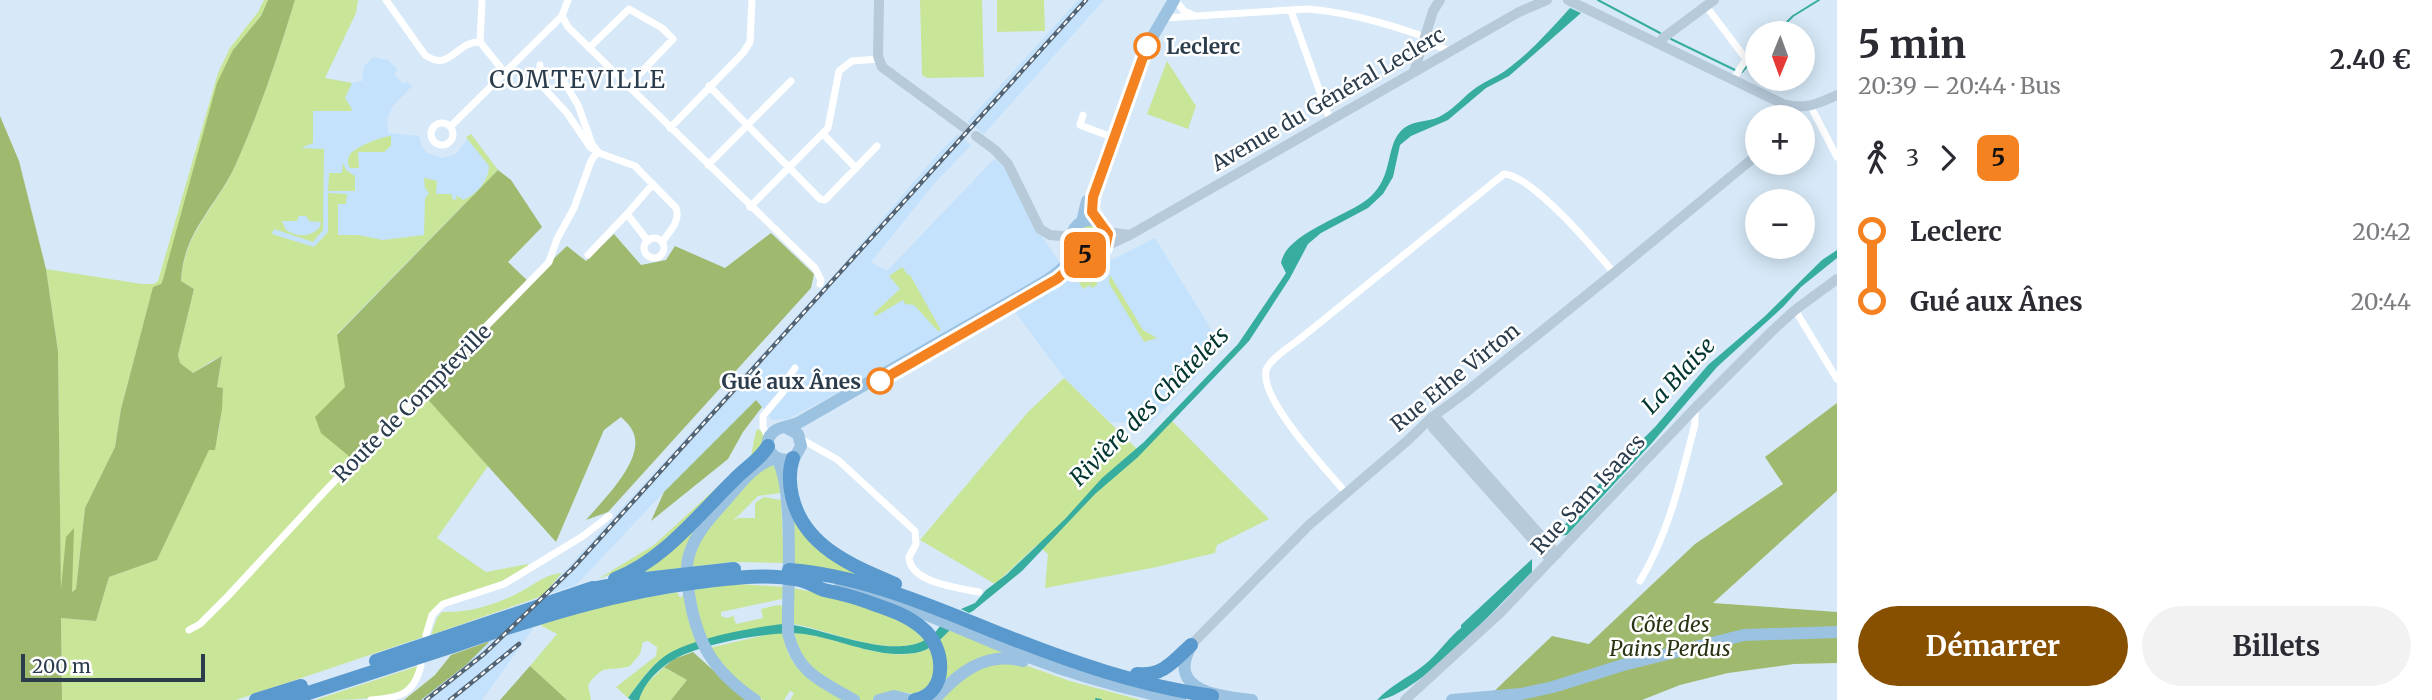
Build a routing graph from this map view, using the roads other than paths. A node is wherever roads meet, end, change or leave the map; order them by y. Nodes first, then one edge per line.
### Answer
1 (386, 0) edge
2 (482, 0) edge
3 (568, 0) edge
4 (752, 0) edge
5 (879, 0) edge
6 (1169, 0) edge
7 (1175, 0) edge
8 (1440, 0) edge
9 (1547, 0) edge
10 (1571, 1) edge
11 (1710, 3) edge
12 (1291, 11) junction
13 (562, 16) junction
14 (1197, 16) junction
15 (1162, 18) junction
16 (1424, 39) junction
17 (480, 42) junction
18 (1660, 44) junction
19 (589, 48) junction
20 (1450, 51) junction
21 (879, 60) junction
22 (540, 65) dead end
23 (564, 70) dead end
24 (1414, 72) junction
25 (505, 73) junction
26 (1733, 80) junction
27 (791, 81) dead end
28 (628, 86) junction
29 (709, 86) junction
30 (1837, 95) edge
31 (1786, 105) edge
32 (1815, 106) edge
33 (1083, 115) dead end
34 (1330, 120) junction
35 (1815, 124) edge
36 (747, 125) junction
37 (451, 126) dead end
38 (670, 128) junction
39 (965, 128) dead end
40 (823, 134) junction
41 (976, 135) dead end
42 (1109, 136) junction
43 (877, 146) dead end
44 (599, 153) junction
45 (1837, 157) edge
46 (708, 165) junction
47 (1745, 166) edge
48 (790, 167) junction
49 (856, 168) junction
50 (653, 184) junction
51 (750, 207) junction
52 (627, 214) junction
53 (1097, 221) junction
54 (1082, 222) junction
55 (1107, 232) junction
56 (1130, 235) junction
57 (648, 241) junction
58 (1074, 241) junction
59 (662, 242) junction
60 (1106, 246) junction
61 (1086, 254) junction
62 (588, 255) dead end
63 (1614, 273) junction
64 (1837, 279) edge
65 (820, 284) dead end
66 (1795, 310) junction
67 (795, 368) dead end
68 (1837, 379) edge
69 (1695, 408) junction
70 (1434, 422) junction
71 (762, 424) junction
72 (784, 428) junction
73 (800, 439) junction
74 (772, 450) junction
75 (823, 452) junction
76 (795, 457) junction
77 (1346, 493) junction
78 (609, 516) dead end
79 (1554, 557) junction
80 (802, 576) junction
81 (674, 580) junction
82 (1640, 581) dead end
83 (587, 590) junction
84 (979, 592) dead end
85 (948, 613) junction
86 (189, 630) dead end
87 (1837, 632) edge
88 (426, 635) dead end
89 (1191, 645) junction
90 (1683, 649) junction
91 (421, 665) dead end
92 (1107, 678) junction
93 (352, 679) junction
94 (1212, 696) junction
95 (257, 700) edge
96 (287, 700) edge
97 (300, 700) edge
98 (371, 700) edge
99 (755, 700) edge
100 (854, 700) edge
101 (879, 700) edge
102 (910, 700) edge
103 (915, 700) edge
104 (934, 700) edge
105 (1180, 700) edge
106 (1251, 700) edge
107 (1405, 700) edge
108 (1452, 700) edge
109 (1522, 700) edge

1 - 17 street
2 - 17 street
3 - 13 street
4 - 29 street
5 - 21 main road
6 - 42 main road
7 - 14 street
7 - 15 main road
8 - 16 main road
9 - 20 main road, Avenue du Général Leclerc
10 - 18 main road
11 - 18 main road
11 - 26 street
12 - 14 street
12 - 16 street
12 - 34 street
13 - 19 street
13 - 25 street
14 - 15 street
15 - 53 main road
16 - 20 street
16 - 24 main road
17 - 25 street
18 - 26 main road
19 - 28 street
19 - 28 street
20 - 24 main road, Avenue du Général Leclerc
21 - 39 main road
21 - 40 street
22 - 44 street
23 - 44 street
24 - 34 main road, Avenue du Général Leclerc
25 - 37 street
26 - 31 main road
27 - 36 street
28 - 38 street
29 - 36 street
29 - 38 street
30 - 32 main road
33 - 42 street
34 - 56 main road, Avenue du Général Leclerc
35 - 45 street
36 - 46 street
36 - 48 street
38 - 46 street
40 - 48 street
40 - 49 street
41 - 58 main road
42 - 54 main road
43 - 49 street
44 - 50 street
44 - 86 street, Route de Compteville
46 - 51 street
47 - 63 main road, Rue Ethe Virton
48 - 49 street
48 - 51 street
50 - 52 street
50 - 59 street
51 - 65 street
52 - 57 street
52 - 62 street
53 - 54 main road
53 - 55 main road
54 - 58 main road
55 - 56 main road
55 - 60 main road
56 - 60 main road, Avenue du Général Leclerc
57 - 59 street
57 - 59 street
58 - 61 main road
58 - 72 main road
60 - 61 main road
61 - 73 main road
63 - 70 main road, Rue Ethe Virton
63 - 77 street
64 - 66 main road, Rue Sam Isaacs
66 - 68 street
66 - 69 main road, Rue Sam Isaacs
67 - 71 street
69 - 79 main road, Rue Sam Isaacs
69 - 82 street
70 - 77 main road, Rue Ethe Virton
70 - 79 main road
71 - 72 street
71 - 74 street
72 - 73 main road
72 - 74 main road
73 - 75 street
73 - 76 main road
74 - 76 main road
74 - 83 highway
74 - 99 main road
74 - 100 main road
75 - 76 street
75 - 84 street
76 - 85 highway
77 - 89 main road, Rue Ethe Virton
78 - 88 street
79 - 107 main road, Rue Sam Isaacs
80 - 81 highway
80 - 85 highway
80 - 92 main road
80 - 103 highway
81 - 83 highway
81 - 93 highway
83 - 95 highway
85 - 92 highway
87 - 90 main road
89 - 92 highway
89 - 94 main road
90 - 108 main road
90 - 109 main road
91 - 98 street
92 - 94 highway
92 - 104 main road
92 - 105 main road
93 - 96 highway
93 - 97 highway
94 - 106 main road
101 - 102 main road

